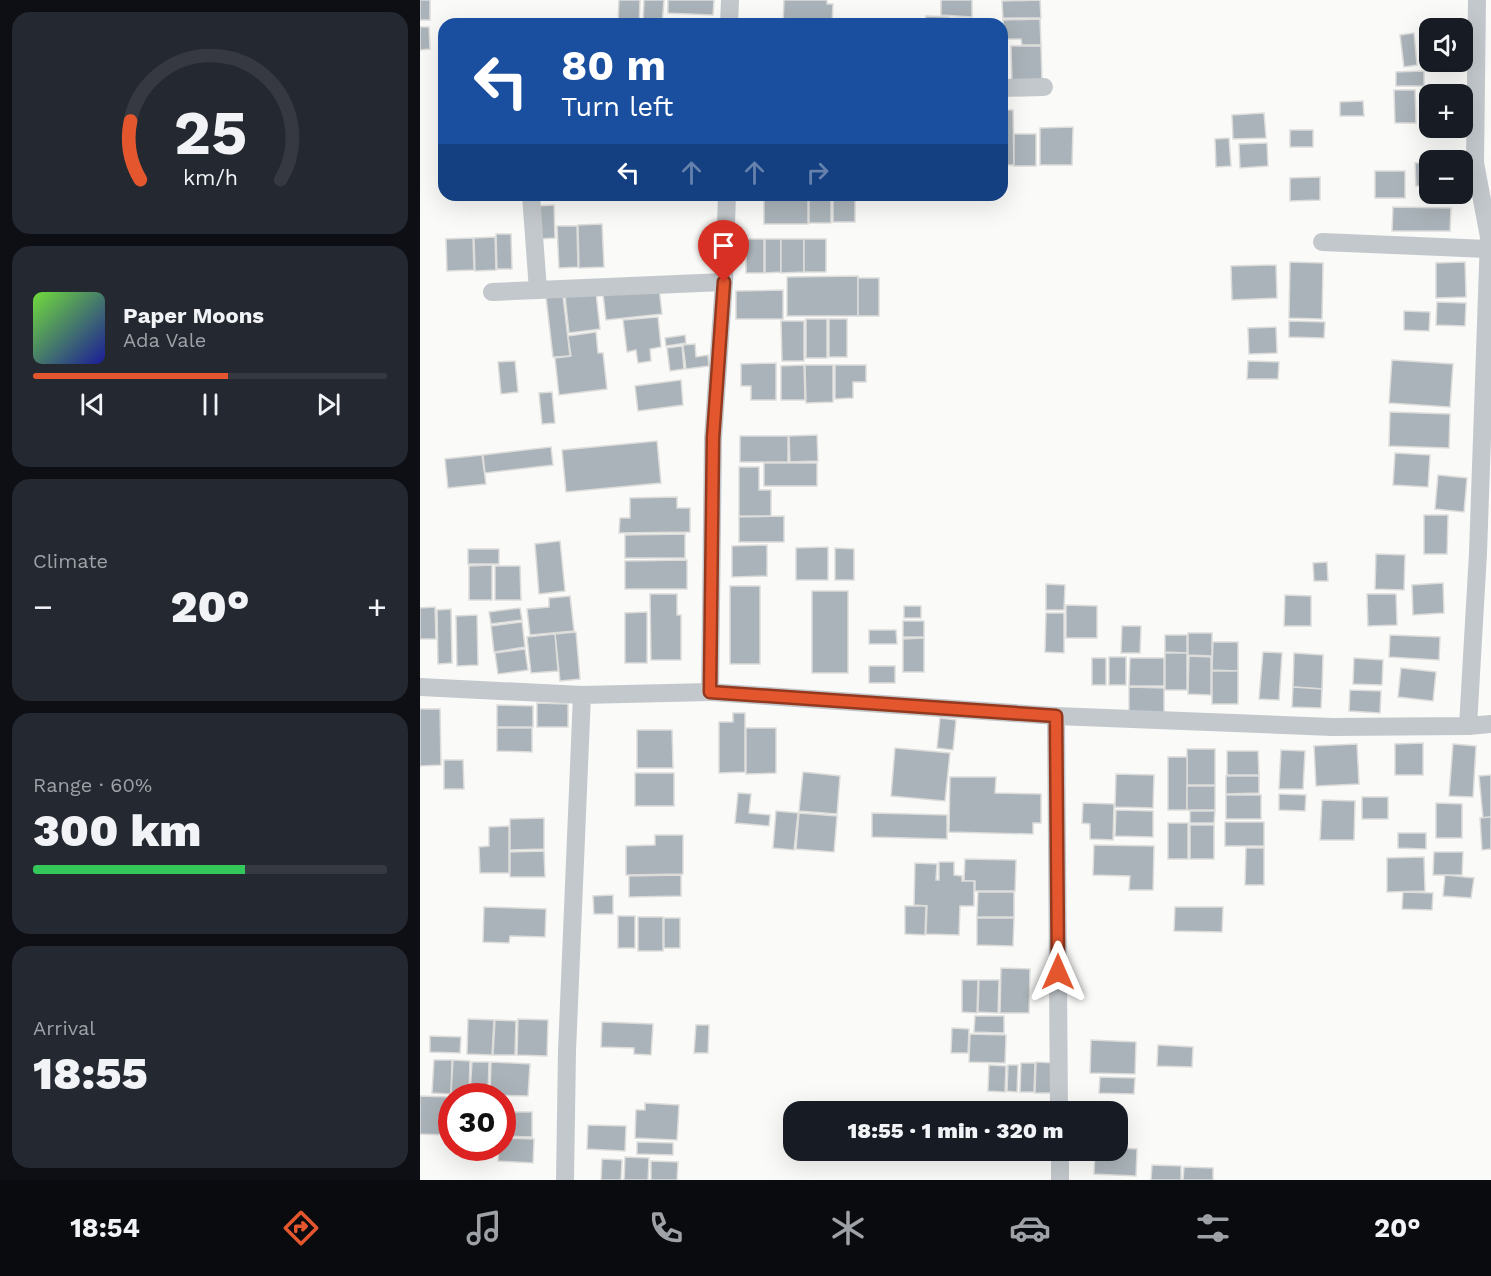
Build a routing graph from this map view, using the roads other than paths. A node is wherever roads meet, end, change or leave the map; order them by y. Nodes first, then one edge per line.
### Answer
1 (730, 0) edge
2 (1477, 0) edge
3 (729, 18) edge
4 (1044, 87) dead end
5 (1008, 88) edge
6 (1483, 164) edge
7 (531, 201) edge
8 (727, 201) edge
9 (1322, 243) dead end
10 (1488, 249) junction
11 (724, 282) junction
12 (538, 290) junction
13 (492, 292) dead end
14 (420, 687) edge
15 (710, 692) junction
16 (582, 695) junction
17 (1056, 716) junction
18 (1491, 724) edge
19 (1468, 726) junction
20 (1059, 1101) edge
21 (1060, 1161) edge
22 (565, 1180) edge
23 (1060, 1180) edge

1 - 3 street
2 - 6 street
4 - 5 street
6 - 10 street
7 - 12 street
8 - 11 street
9 - 10 street
10 - 19 street
11 - 12 street
11 - 15 street
12 - 13 street
14 - 16 street
15 - 16 street
15 - 17 street
16 - 22 street
17 - 19 street
17 - 20 street
18 - 19 street
21 - 23 street

